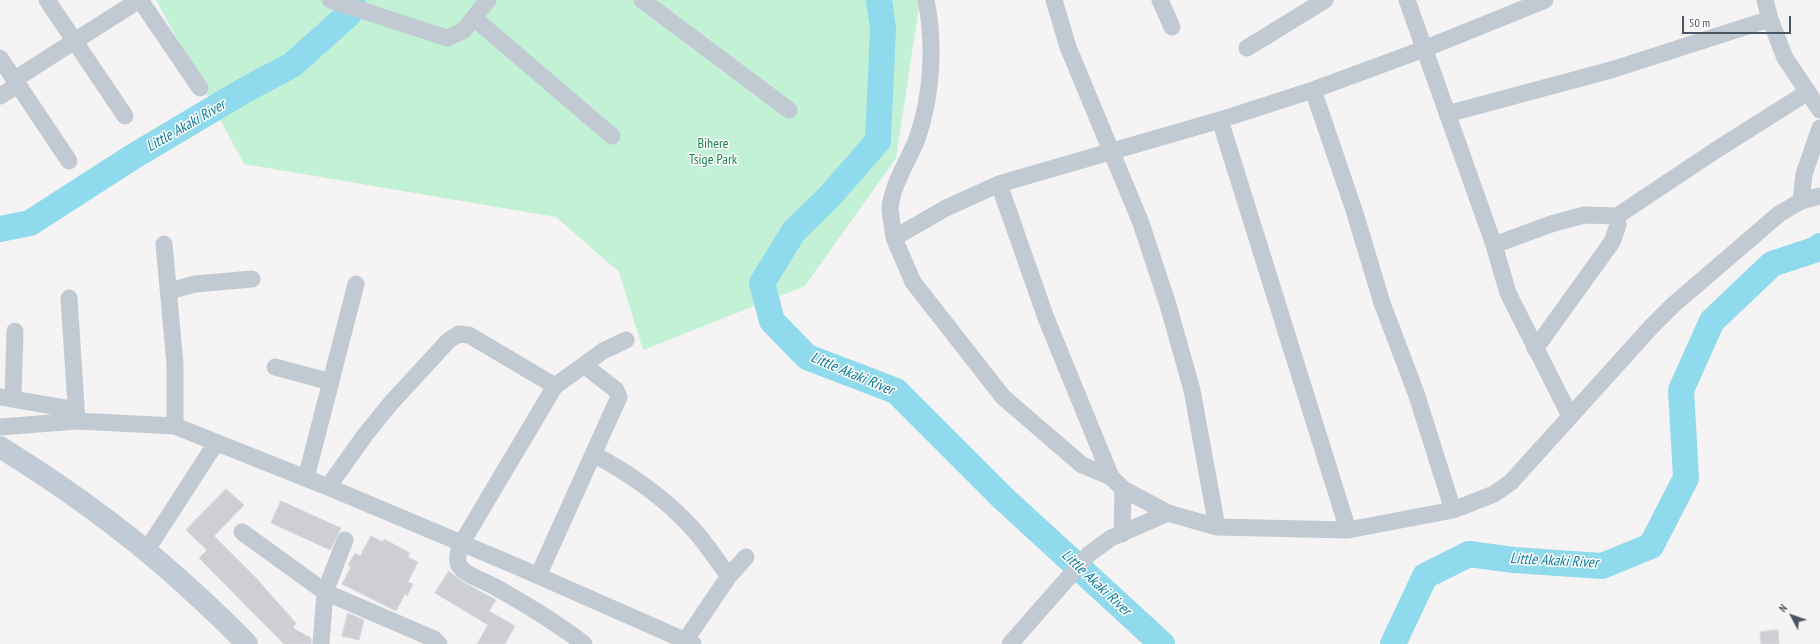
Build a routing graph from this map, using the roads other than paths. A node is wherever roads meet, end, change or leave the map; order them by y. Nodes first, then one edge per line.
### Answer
1 (46, 0) edge
2 (139, 0) edge
3 (488, 0) edge
4 (642, 0) edge
5 (926, 0) edge
6 (1054, 0) edge
7 (1160, 0) edge
8 (1325, 0) edge
9 (1407, 0) edge
10 (1545, 0) edge
11 (1765, 0) edge
12 (331, 1) edge
13 (474, 18) junction
14 (1770, 20) junction
15 (1172, 27) dead end
16 (75, 42) junction
17 (1247, 48) dead end
18 (1424, 49) junction
19 (0, 58) edge
20 (16, 82) junction
21 (200, 88) dead end
22 (1313, 90) junction
23 (1808, 92) junction
24 (0, 96) edge
25 (789, 110) dead end
26 (1820, 110) edge
27 (1447, 114) junction
28 (125, 116) dead end
29 (1220, 120) junction
30 (1820, 128) edge
31 (612, 136) dead end
32 (1112, 152) junction
33 (69, 161) dead end
34 (999, 184) junction
35 (1820, 196) edge
36 (1801, 201) junction
37 (1617, 216) junction
38 (894, 238) junction
39 (164, 244) dead end
40 (1494, 245) junction
41 (252, 279) dead end
42 (356, 284) dead end
43 (169, 291) junction
44 (69, 298) dead end
45 (15, 331) dead end
46 (626, 340) dead end
47 (1535, 349) junction
48 (584, 365) junction
49 (275, 367) dead end
50 (331, 382) junction
51 (556, 386) junction
52 (7, 398) edge
53 (77, 415) junction
54 (1570, 416) junction
55 (175, 426) junction
56 (0, 427) edge
57 (216, 443) junction
58 (0, 447) edge
59 (593, 454) junction
60 (306, 478) junction
61 (1117, 483) junction
62 (328, 487) junction
63 (1453, 510) junction
64 (1168, 513) junction
65 (1217, 526) junction
66 (1348, 530) junction
67 (242, 532) dead end
68 (1122, 534) junction
69 (345, 540) dead end
70 (460, 544) junction
71 (146, 551) junction
72 (746, 557) dead end
73 (538, 576) junction
74 (728, 576) junction
75 (325, 592) junction
76 (689, 642) edge
77 (247, 644) edge
78 (321, 644) edge
79 (439, 644) edge
80 (584, 644) edge
81 (1010, 644) edge

1 - 16 street
2 - 16 street
2 - 21 street
3 - 13 street
4 - 25 street
5 - 38 street
6 - 32 street
7 - 15 street
8 - 17 street
9 - 18 street
10 - 18 street
11 - 14 street
12 - 13 street
13 - 31 street
14 - 23 street
14 - 27 street
16 - 20 street
16 - 28 street
18 - 22 street
18 - 27 street
19 - 20 street
20 - 24 street
20 - 33 street
22 - 29 street
22 - 63 street
23 - 26 street
23 - 37 street
27 - 40 street
29 - 32 street
29 - 66 street
30 - 36 street
32 - 34 street
32 - 65 street
34 - 38 street
34 - 61 street
35 - 36 street
36 - 54 street
37 - 40 street
37 - 47 street
38 - 61 street
39 - 43 street
40 - 47 street
41 - 43 street
42 - 50 street
43 - 55 street
44 - 53 street
45 - 52 street
46 - 48 street
47 - 54 street
48 - 51 street
48 - 59 street
49 - 50 street
50 - 60 street
51 - 62 street
51 - 70 street
52 - 53 street
53 - 55 street
53 - 56 street
54 - 63 street
55 - 57 street
57 - 60 street
57 - 71 street
58 - 71 street
59 - 73 street
59 - 74 street
60 - 62 street
61 - 64 street
61 - 68 street
62 - 70 street
63 - 66 street
64 - 65 street
64 - 68 street
65 - 66 street
67 - 75 street
68 - 81 street
69 - 75 street
70 - 73 street
70 - 80 street
71 - 77 street
72 - 74 street
73 - 76 street
74 - 76 street
75 - 78 street
75 - 79 street

